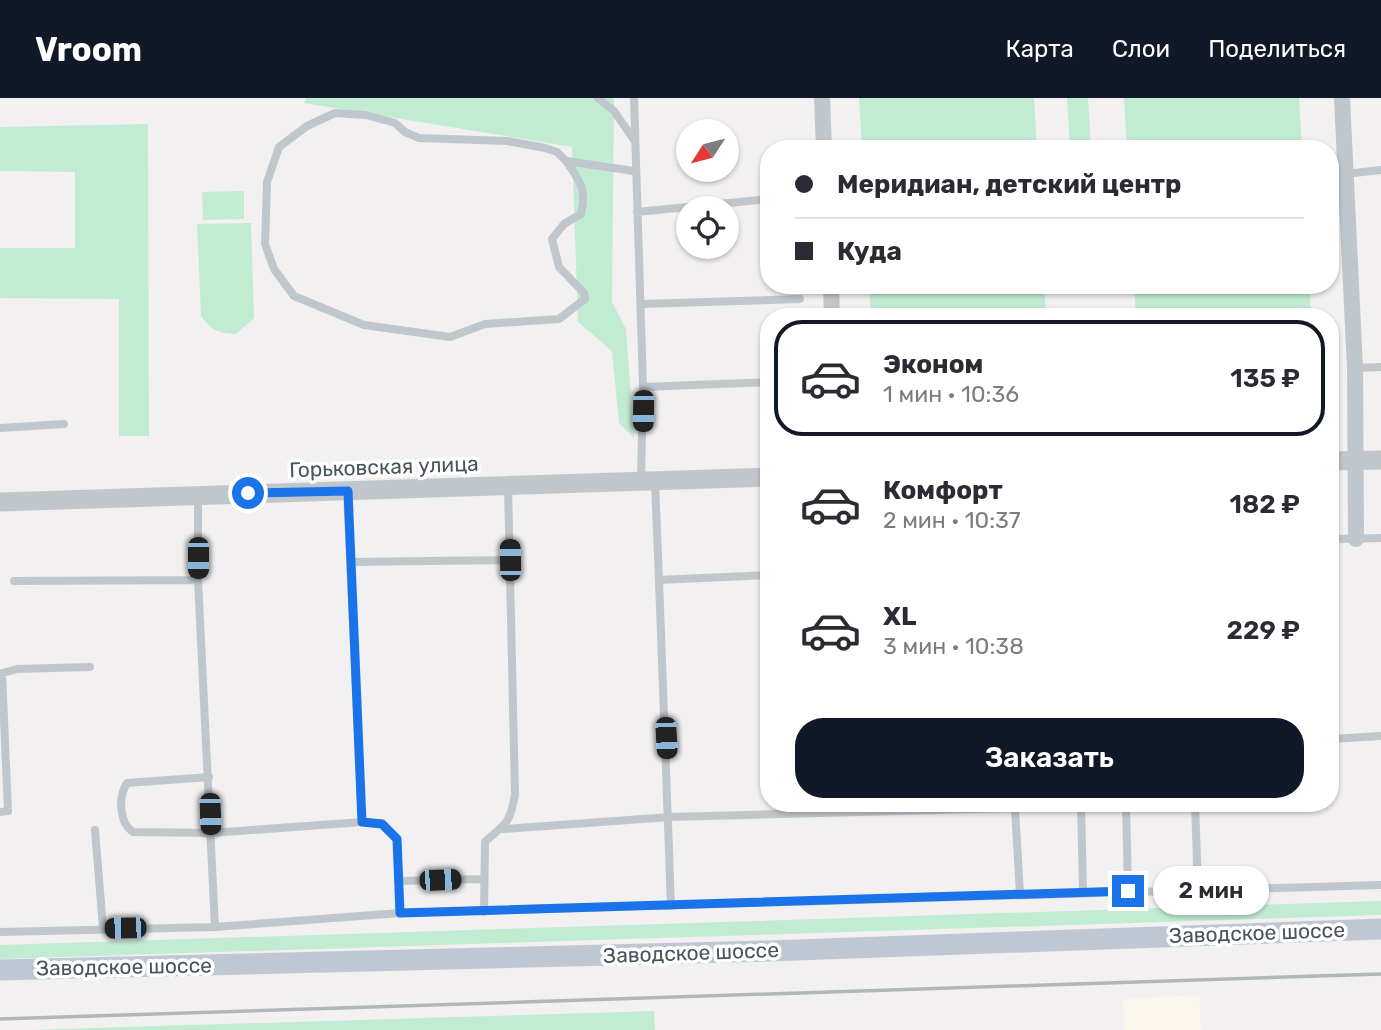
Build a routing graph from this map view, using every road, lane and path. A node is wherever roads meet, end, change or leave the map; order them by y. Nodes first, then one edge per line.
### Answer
1 (598, 98) edge
2 (634, 98) edge
3 (822, 98) edge
4 (1342, 98) edge
5 (634, 140) junction
6 (824, 140) edge
7 (566, 161) junction
8 (1381, 170) edge
9 (634, 171) junction
10 (1345, 174) junction
11 (760, 201) edge
12 (637, 212) junction
13 (800, 299) dead end
14 (641, 304) junction
15 (1381, 367) edge
16 (1355, 368) junction
17 (760, 382) edge
18 (643, 387) junction
19 (64, 424) dead end
20 (0, 428) edge
21 (1381, 460) edge
22 (1339, 461) edge
23 (1354, 461) junction
24 (760, 477) edge
25 (648, 482) junction
26 (508, 486) junction
27 (348, 491) junction
28 (198, 495) junction
29 (0, 502) edge
30 (1381, 538) edge
31 (1339, 539) edge
32 (1356, 539) junction
33 (510, 560) junction
34 (351, 562) junction
35 (760, 575) edge
36 (198, 580) junction
37 (659, 580) junction
38 (14, 581) dead end
39 (90, 667) dead end
40 (1, 673) edge
41 (1381, 737) edge
42 (1339, 739) edge
43 (209, 777) junction
44 (0, 812) edge
45 (862, 812) edge
46 (1015, 812) edge
47 (1080, 812) edge
48 (1126, 812) edge
49 (1195, 812) edge
50 (670, 817) junction
51 (362, 822) junction
52 (503, 829) junction
53 (95, 830) dead end
54 (211, 833) junction
55 (482, 879) junction
56 (398, 881) junction
57 (1381, 885) edge
58 (1198, 890) junction
59 (1128, 891) junction
60 (1083, 893) junction
61 (1020, 895) junction
62 (671, 906) junction
63 (484, 912) junction
64 (400, 913) junction
65 (215, 927) junction
66 (103, 928) junction
67 (1381, 929) edge
68 (0, 932) edge
69 (0, 970) edge

1 - 5 lane
2 - 5 lane
3 - 6 street
4 - 10 street
5 - 9 lane
7 - 7 lane
7 - 9 lane
8 - 10 lane
9 - 12 lane
10 - 16 street
11 - 12 lane
12 - 14 lane
13 - 14 lane
14 - 18 lane
15 - 16 lane
16 - 23 street
17 - 18 lane
18 - 25 lane
19 - 20 lane
21 - 23 street
22 - 23 street
23 - 32 street
24 - 25 street, Горьковская улица
25 - 26 street, Горьковская улица
25 - 37 lane
26 - 27 street, Горьковская улица
26 - 33 lane
27 - 28 street, Горьковская улица
27 - 34 lane
28 - 29 street, Горьковская улица
28 - 36 lane
30 - 32 lane
31 - 32 lane
33 - 34 lane
33 - 52 lane
34 - 51 lane
35 - 37 lane
36 - 38 lane
36 - 43 lane
37 - 50 lane
39 - 40 lane
40 - 44 lane
41 - 42 lane
43 - 54 lane
43 - 54 lane
45 - 50 lane
46 - 61 lane
47 - 60 lane
48 - 59 lane
49 - 58 lane
50 - 52 lane
50 - 62 lane
51 - 54 lane
51 - 56 lane
52 - 55 lane
53 - 66 lane
54 - 65 lane
55 - 56 lane
55 - 63 lane
56 - 64 lane
57 - 58 lane
58 - 59 lane
59 - 60 lane
60 - 61 lane
61 - 62 lane
62 - 63 lane
63 - 64 lane
64 - 65 lane
65 - 66 lane
66 - 68 lane
67 - 69 main road, Заводское шоссе

